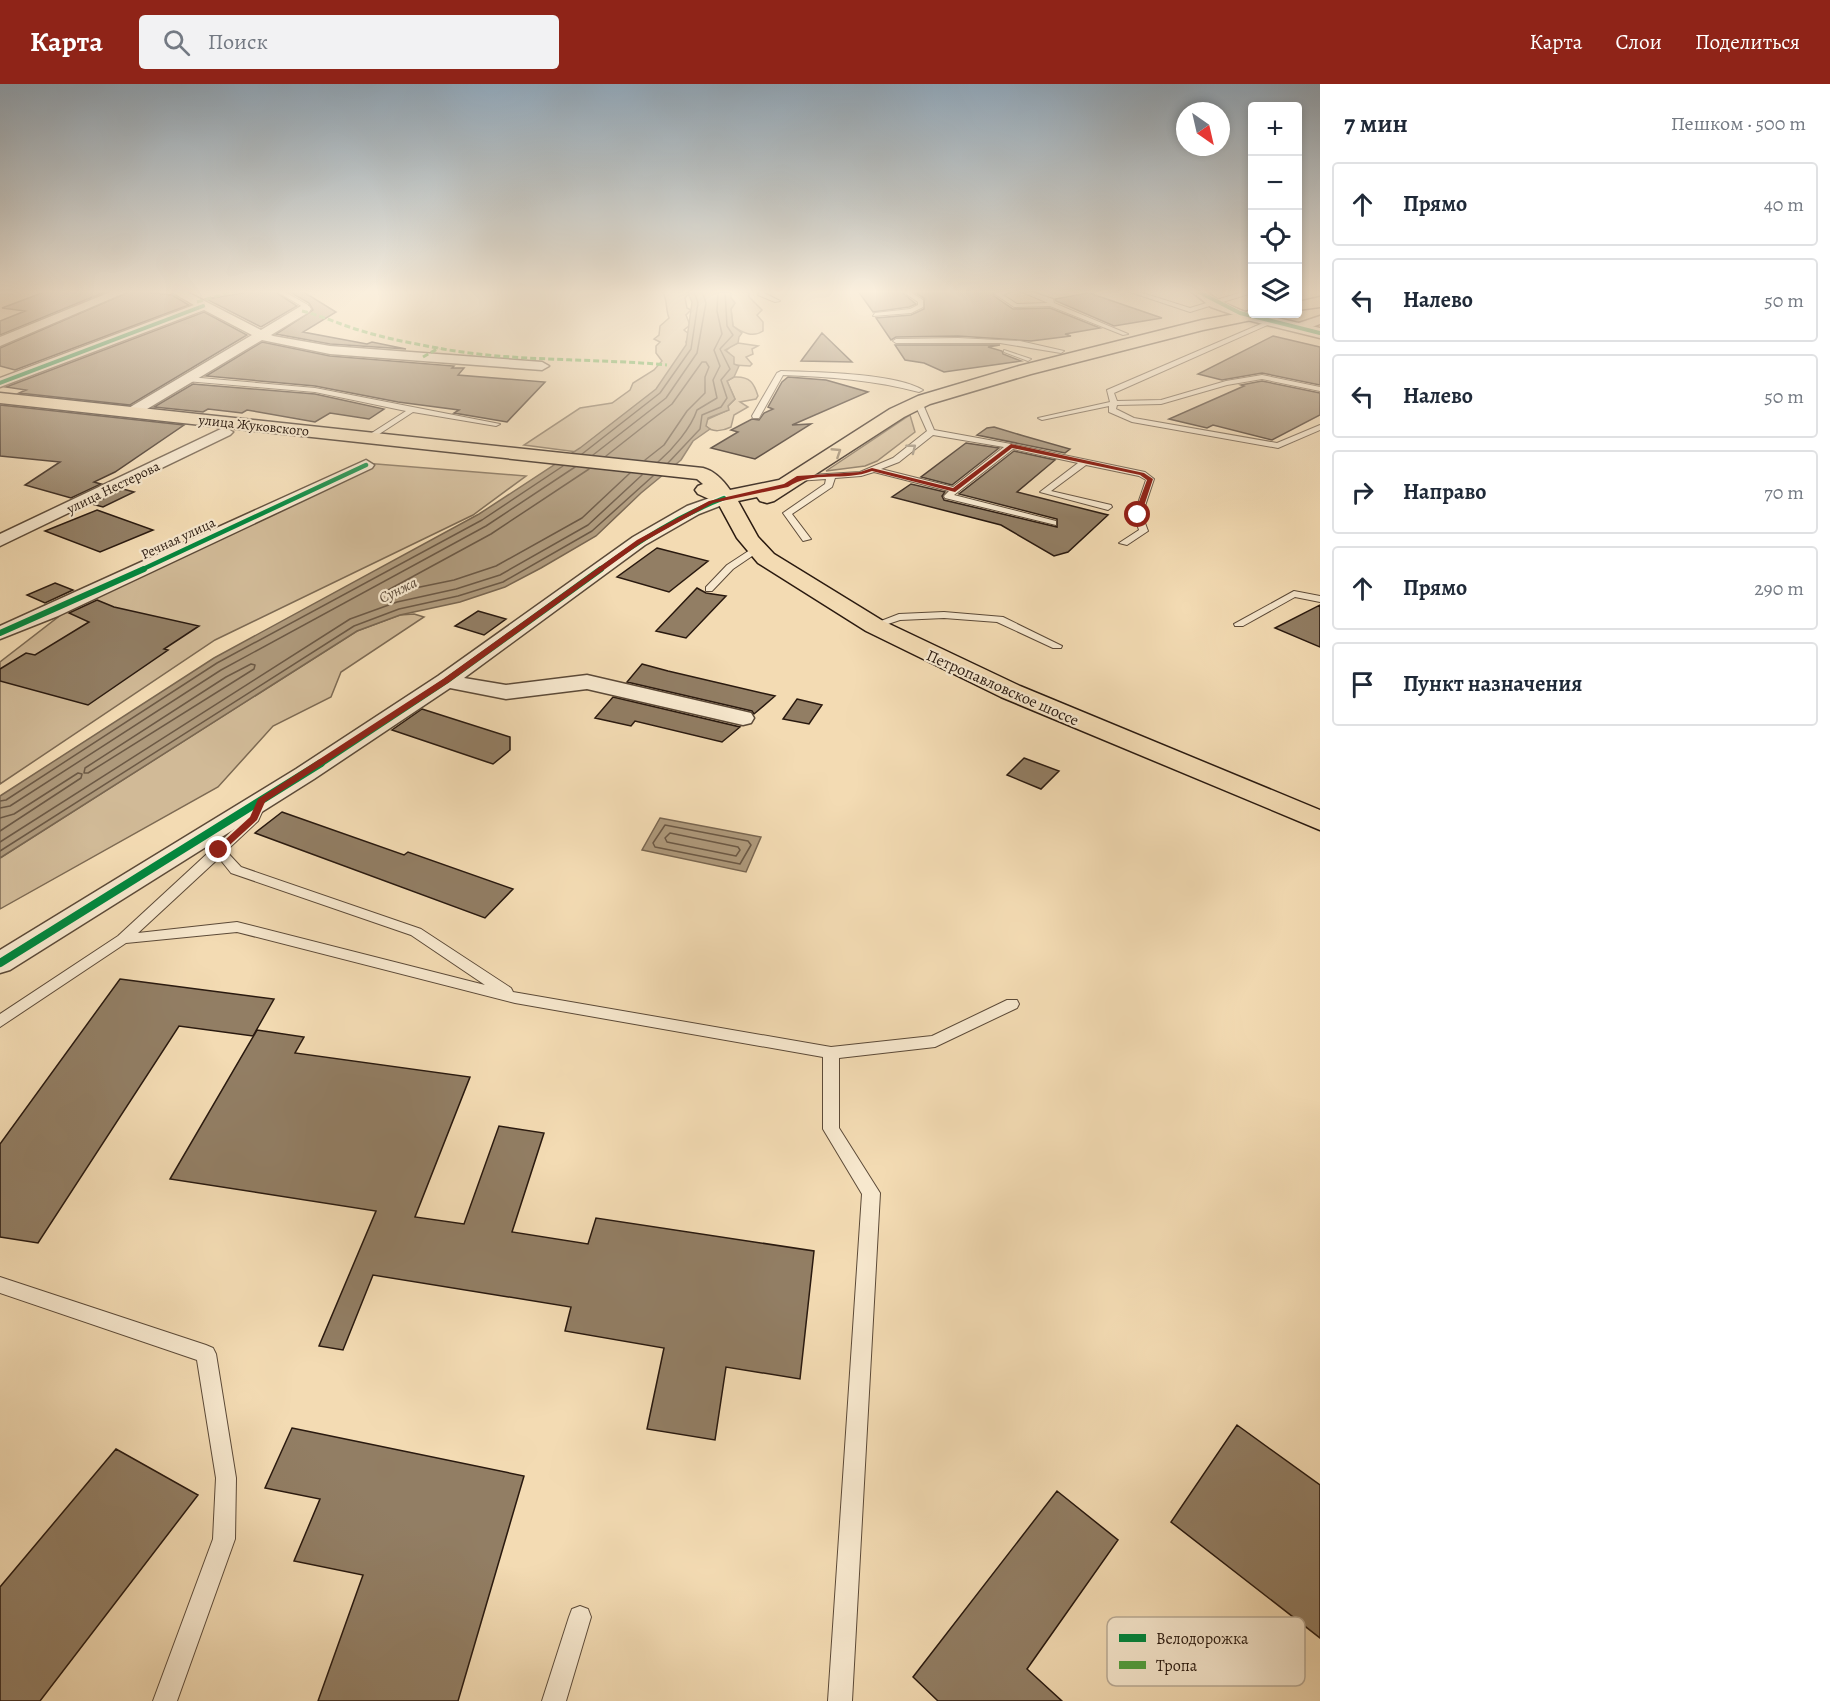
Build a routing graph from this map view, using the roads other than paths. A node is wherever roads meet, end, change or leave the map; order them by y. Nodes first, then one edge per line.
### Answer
1 (42, 366) edge
2 (210, 366) edge
3 (1006, 366) edge
4 (1039, 366) edge
5 (1158, 366) edge
6 (189, 379) junction
7 (0, 382) edge
8 (1320, 389) edge
9 (919, 396) junction
10 (0, 398) edge
11 (1114, 403) junction
12 (0, 408) edge
13 (412, 410) junction
14 (132, 412) junction
15 (756, 416) dead end
16 (1042, 418) dead end
17 (496, 424) dead end
18 (1320, 427) edge
19 (225, 432) junction
20 (931, 432) junction
21 (370, 438) junction
22 (1011, 446) junction
23 (501, 458) junction
24 (1085, 462) junction
25 (366, 465) dead end
26 (872, 469) junction
27 (831, 476) junction
28 (678, 477) junction
29 (788, 477) junction
30 (955, 490) junction
31 (733, 491) junction
32 (1108, 507) dead end
33 (1053, 523) dead end
34 (806, 539) dead end
35 (0, 541) edge
36 (1124, 543) dead end
37 (756, 550) junction
38 (710, 589) dead end
39 (1320, 599) edge
40 (1239, 624) dead end
41 (873, 626) junction
42 (0, 633) edge
43 (1057, 646) dead end
44 (446, 681) junction
45 (743, 718) dead end
46 (261, 801) junction
47 (1320, 821) edge
48 (219, 850) junction
49 (123, 939) junction
50 (0, 963) edge
51 (515, 998) junction
52 (1012, 1004) dead end
53 (0, 1022) edge
54 (831, 1053) junction
55 (0, 1285) edge
56 (580, 1617) dead end
57 (165, 1701) edge
58 (554, 1701) edge
59 (840, 1701) edge

1 - 7 street
2 - 6 street
3 - 9 main road
4 - 9 main road
5 - 11 lane
6 - 13 lane
6 - 14 street
8 - 11 lane
9 - 15 lane
9 - 20 lane
9 - 29 main road
10 - 14 main road, улица Жуковского
11 - 16 lane
11 - 18 lane
12 - 19 main road
13 - 17 lane
13 - 21 lane
14 - 21 main road, улица Жуковского
19 - 23 main road
19 - 35 street, улица Нестерова
20 - 22 lane
26 -> 20 lane
21 - 23 main road, улица Жуковского
22 - 24 lane
22 - 30 lane
23 - 28 main road
24 - 32 lane
24 - 36 lane
25 - 42 street, Речная улица
26 - 27 lane
26 - 30 lane
27 - 29 lane
27 - 34 lane
28 - 31 main road
28 - 31 main road, Петропавловское шоссе
29 - 31 main road
29 - 31 main road
30 - 33 lane
31 - 37 main road, Петропавловское шоссе
31 - 44 street
37 - 38 lane
37 - 41 main road, Петропавловское шоссе
39 - 40 lane
41 - 43 lane
41 - 47 main road, Петропавловское шоссе
44 - 45 street
44 - 46 street
46 - 48 lane
46 - 50 street
48 - 49 lane
48 - 51 lane
49 - 51 lane
49 - 53 lane
51 - 54 lane
52 - 54 lane
54 - 59 lane
55 - 57 lane
56 - 58 lane

